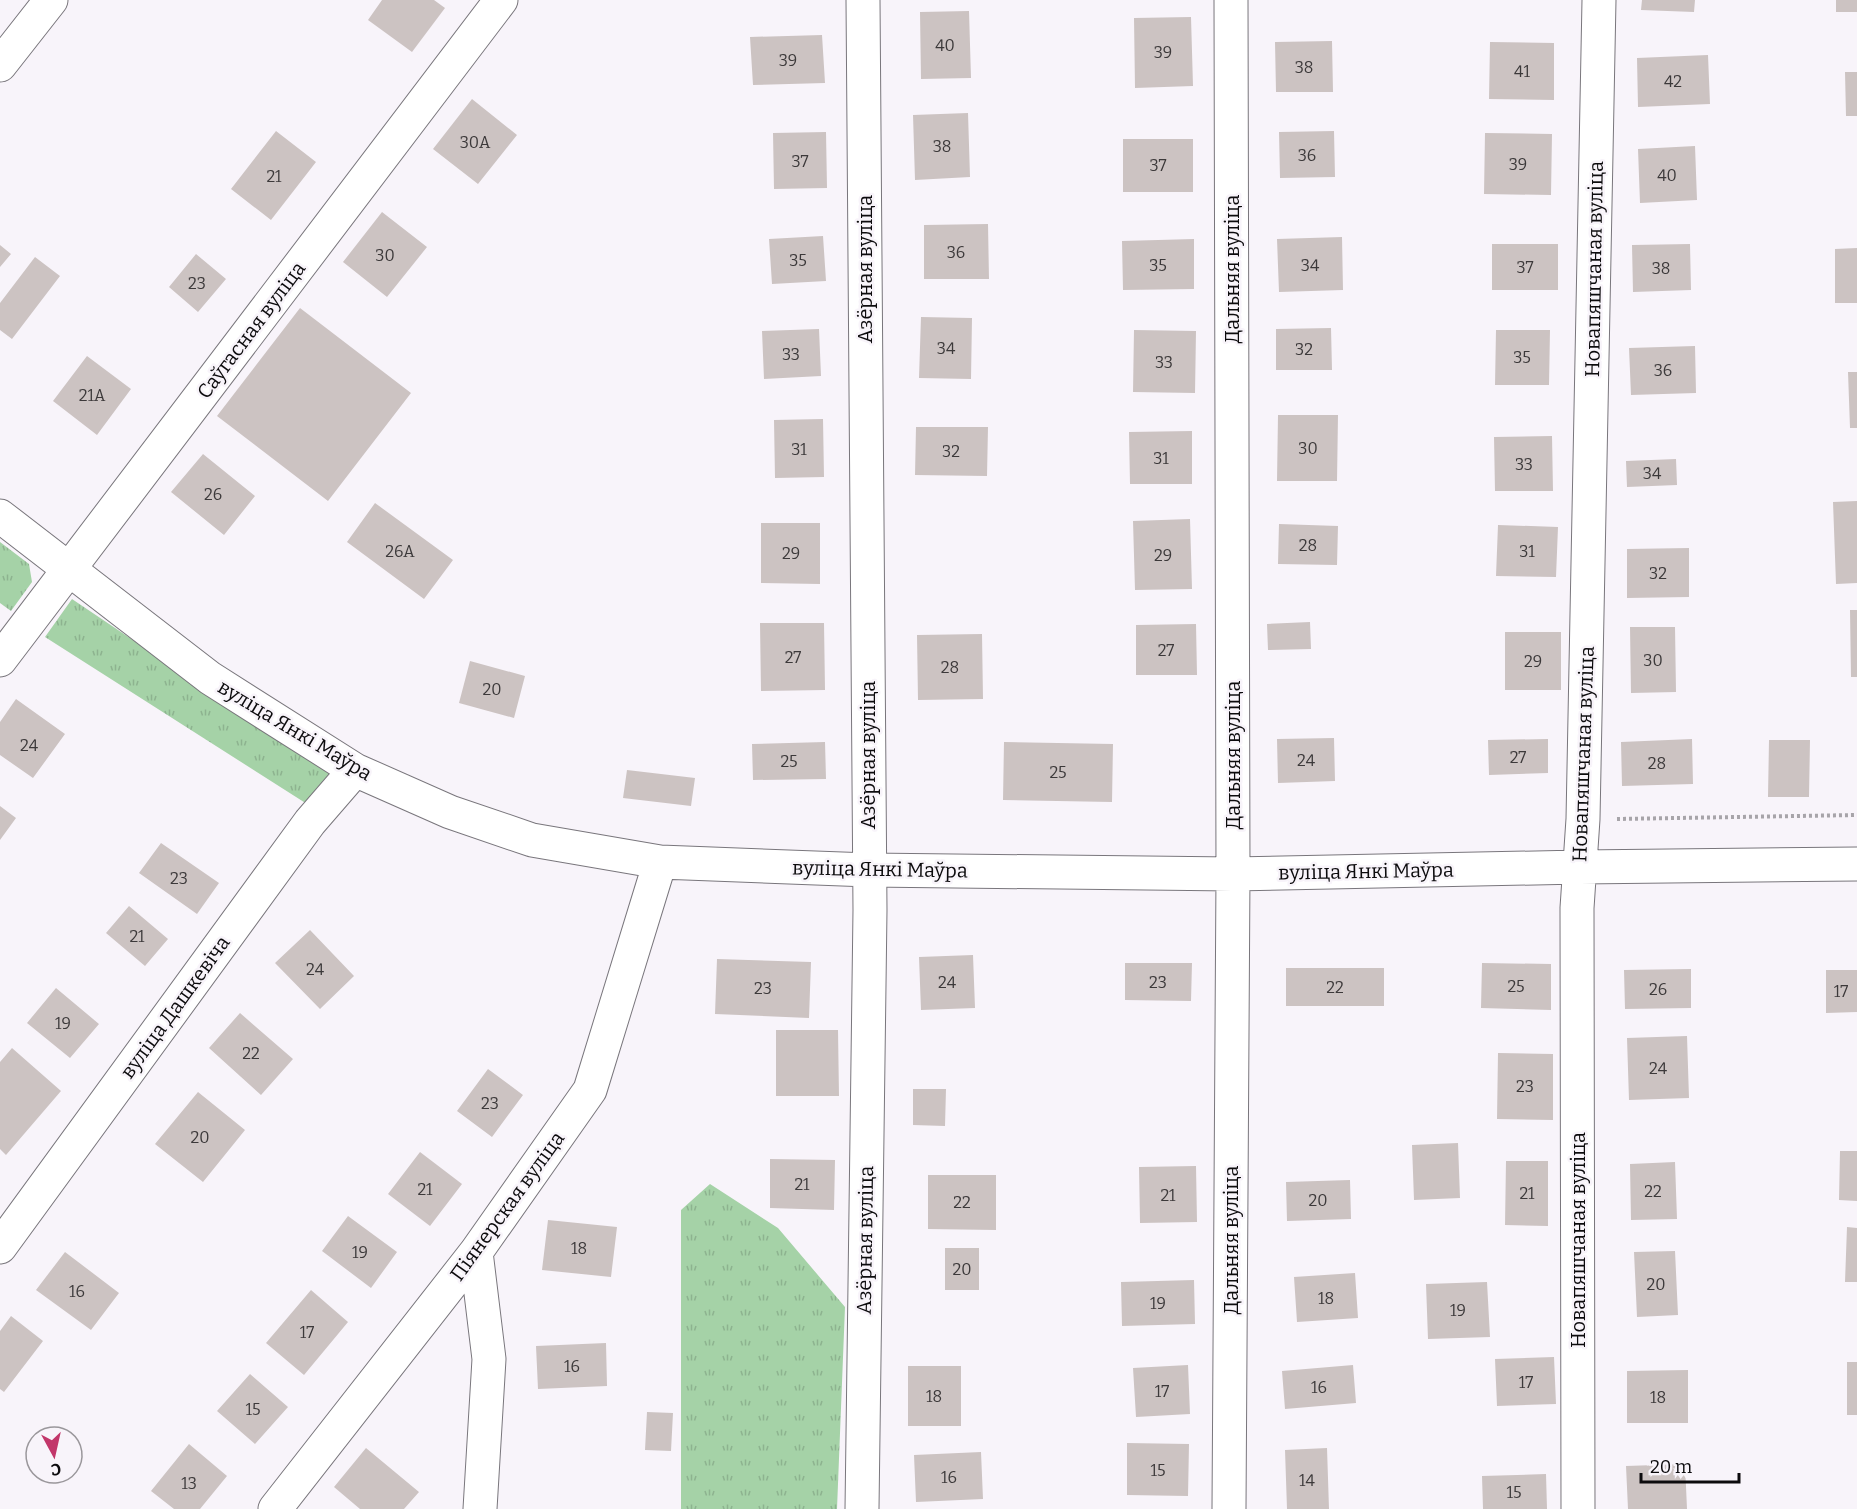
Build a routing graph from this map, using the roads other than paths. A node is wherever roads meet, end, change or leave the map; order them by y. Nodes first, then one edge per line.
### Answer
1 (51, 0) edge
2 (501, 0) edge
3 (863, 0) edge
4 (1231, 0) edge
5 (1599, 0) edge
6 (0, 65) edge
7 (0, 516) edge
8 (69, 570) junction
9 (0, 660) edge
10 (355, 770) junction
11 (660, 862) junction
12 (1857, 864) edge
13 (1580, 867) junction
14 (869, 870) junction
15 (1233, 874) junction
16 (0, 1247) edge
17 (476, 1252) junction
18 (275, 1509) edge
19 (480, 1509) edge
20 (862, 1509) edge
21 (1229, 1509) edge
22 (1578, 1509) edge

1 - 6 street
2 - 8 street, Саўгасная вуліца
3 - 14 street, Азёрная вуліца
4 - 15 street, Дальняя вуліца
5 - 13 street, Новапяшчаная вуліца
7 - 8 street, вуліца Янкі Маўра
8 - 9 street, Саўгасная вуліца
8 - 10 street, вуліца Янкі Маўра
10 - 11 street, вуліца Янкі Маўра
10 - 16 street, вуліца Дашкевіча
11 - 14 street, вуліца Янкі Маўра
11 - 17 street, Піянерская вуліца
12 - 13 street, вуліца Янкі Маўра
13 - 15 street, вуліца Янкі Маўра
13 - 22 street, Новапяшчаная вуліца
14 - 15 street, вуліца Янкі Маўра
14 - 20 street, Азёрная вуліца
15 - 21 street, Дальняя вуліца
17 - 18 street, Піянерская вуліца
17 - 19 street

